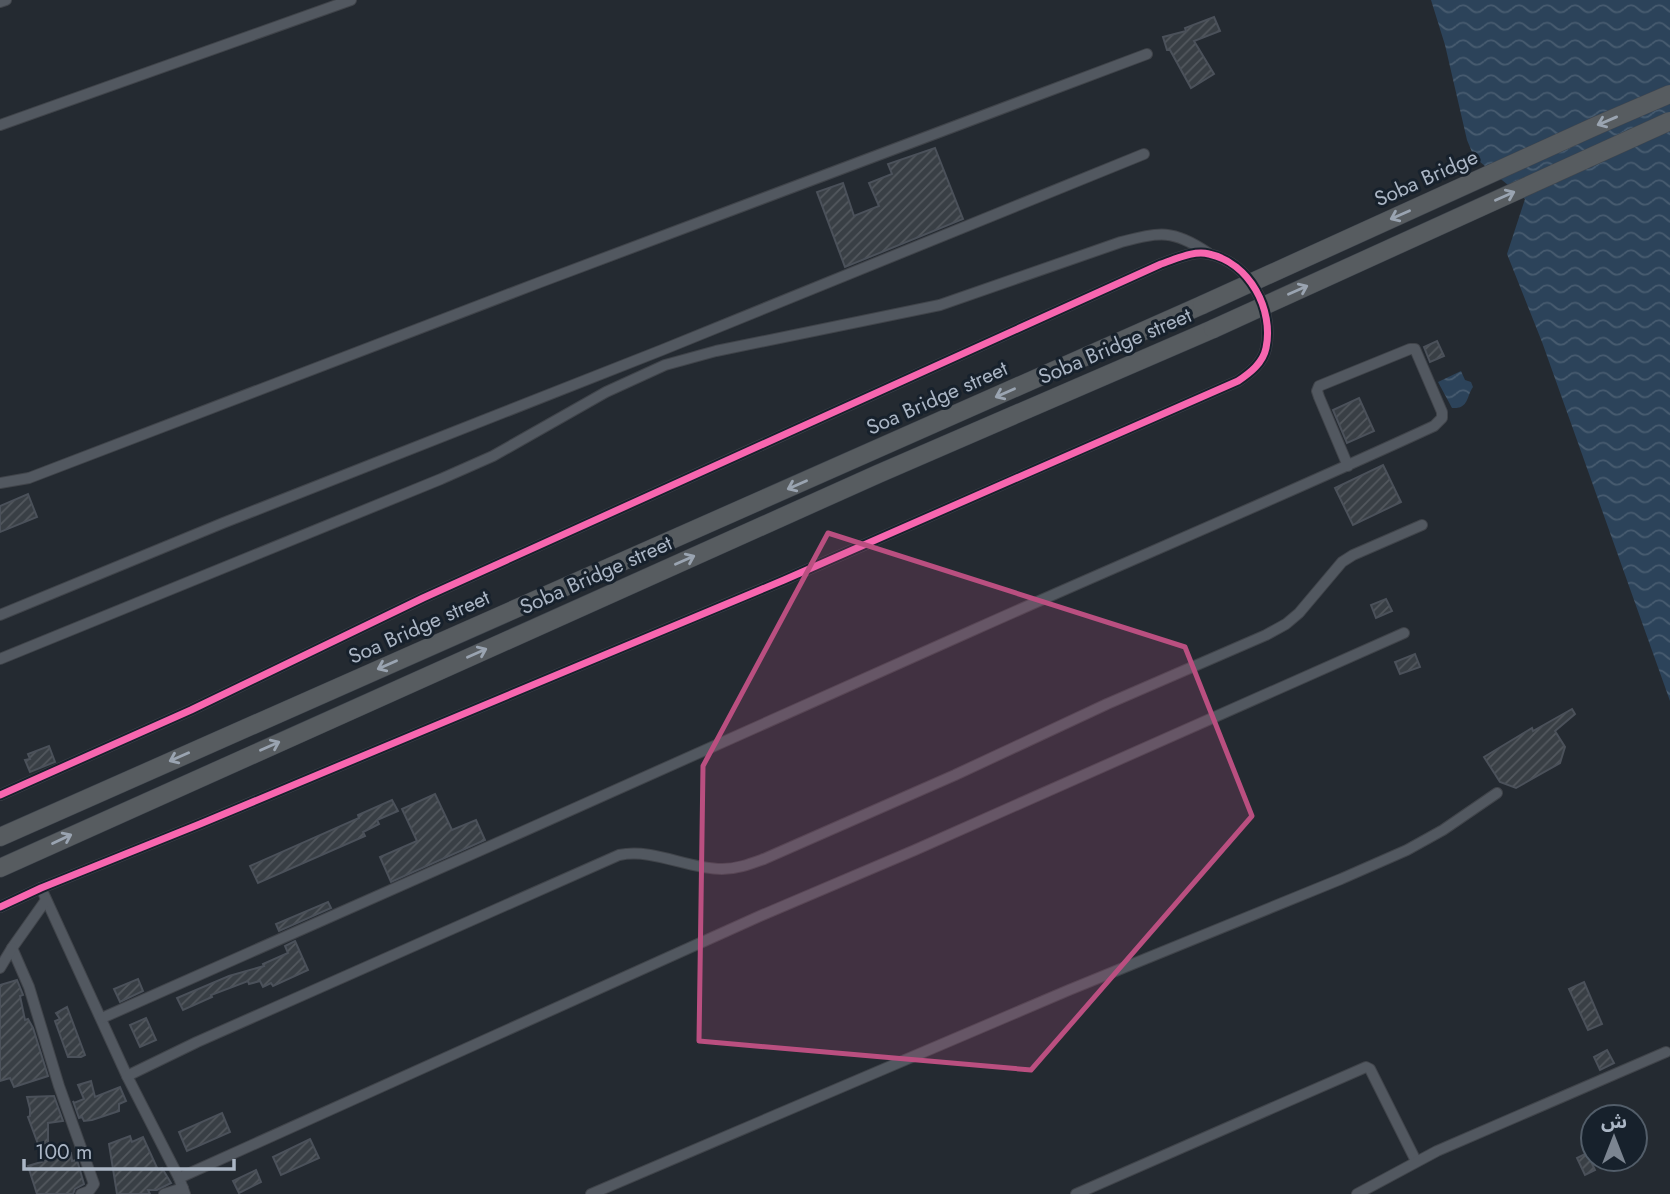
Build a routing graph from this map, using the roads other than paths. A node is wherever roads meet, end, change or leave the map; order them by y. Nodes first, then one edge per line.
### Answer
1 (6, 0) edge
2 (351, 0) edge
3 (0, 2) edge
4 (1147, 54) dead end
5 (1670, 94) edge
6 (1670, 121) edge
7 (0, 125) edge
8 (1144, 154) dead end
9 (1208, 253) junction
10 (1202, 305) joint
11 (1348, 466) junction
12 (0, 484) edge
13 (1422, 524) dead end
14 (0, 615) edge
15 (1404, 633) dead end
16 (0, 659) edge
17 (1497, 793) dead end
18 (0, 795) edge
19 (0, 837) edge
20 (0, 868) edge
21 (41, 888) junction
22 (46, 900) junction
23 (0, 907) edge
24 (12, 948) junction
25 (0, 968) edge
26 (102, 1018) junction
27 (1667, 1052) dead end
28 (127, 1076) junction
29 (1416, 1161) junction
30 (183, 1187) edge
31 (81, 1194) edge
32 (164, 1194) edge
33 (591, 1194) edge
34 (1076, 1194) edge
35 (1357, 1194) edge

1 - 3 street
2 - 7 street
4 - 12 street
5 -> 10 highway, Soba Bridge, bridge
20 -> 6 highway, Soba Bridge street, bridge
8 - 14 street
9 - 16 street
9 - 18 street
9 - 21 street
10 -> 19 highway, Soa Bridge street
11 - 11 street
11 - 26 street
13 - 28 street
15 - 30 street
17 - 33 street
21 - 22 street
21 - 23 street
22 - 24 street
22 - 26 street
24 - 25 street
24 - 31 street
26 - 28 street
27 - 29 street
28 - 30 street
29 - 34 street
29 - 35 street
30 - 32 street

